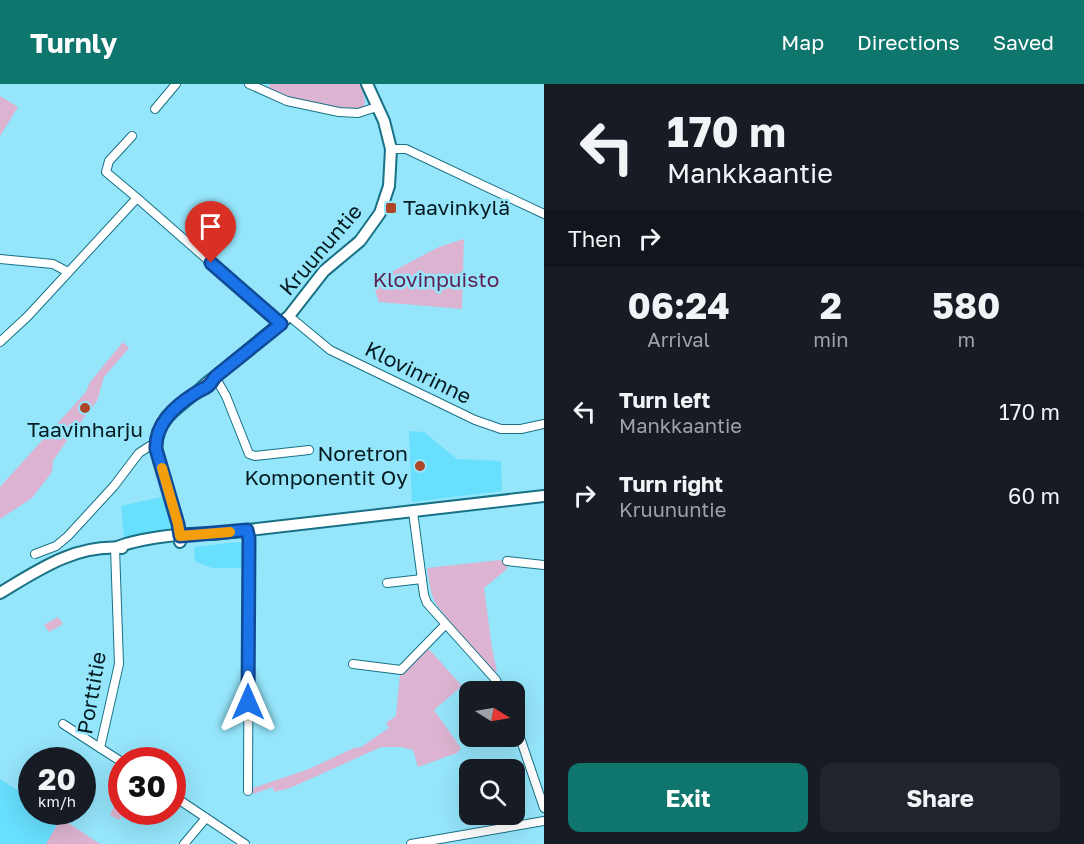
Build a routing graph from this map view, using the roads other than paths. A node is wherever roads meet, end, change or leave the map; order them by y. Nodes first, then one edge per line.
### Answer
1 (176, 84) edge
2 (249, 84) edge
3 (367, 84) edge
4 (378, 107) junction
5 (155, 109) dead end
6 (132, 136) dead end
7 (391, 150) junction
8 (136, 198) junction
9 (544, 214) edge
10 (0, 259) edge
11 (68, 272) junction
12 (285, 320) junction
13 (0, 342) edge
14 (215, 377) junction
15 (544, 424) edge
16 (156, 442) junction
17 (309, 450) dead end
18 (544, 496) edge
19 (413, 512) junction
20 (247, 530) junction
21 (180, 539) junction
22 (115, 548) junction
23 (35, 554) dead end
24 (507, 561) dead end
25 (544, 565) edge
26 (422, 579) junction
27 (387, 583) dead end
28 (0, 593) edge
29 (445, 625) junction
30 (353, 664) dead end
31 (496, 681) edge
32 (63, 724) dead end
33 (523, 747) edge
34 (100, 748) junction
35 (108, 753) edge
36 (248, 791) dead end
37 (186, 804) edge
38 (544, 808) edge
39 (206, 818) junction
40 (544, 821) edge
41 (184, 844) edge
42 (245, 844) edge
43 (411, 844) edge

1 - 5 street
2 - 4 street
3 - 4 main road, Kruununtie
4 - 7 main road, Kruununtie
6 - 8 street
7 - 9 street
7 - 12 main road, Kruununtie
8 - 11 street
8 - 12 street
10 - 11 street
11 - 13 street
12 - 14 main road, Kruununtie
12 - 15 street, Klovinrinne
14 - 16 main road, Kruununtie
14 - 17 street
16 - 21 main road
16 - 23 street
18 - 19 main road
19 - 20 main road
19 - 26 street
20 - 21 main road
20 - 36 street
21 - 22 main road
22 - 28 main road
22 - 34 street, Porttitie
24 - 25 street
26 - 27 street
26 - 29 street
29 - 30 street
29 - 31 street
32 - 34 street
33 - 38 street
34 - 35 street, Porttitie
37 - 39 street
39 - 41 street
39 - 42 street
40 - 43 street

